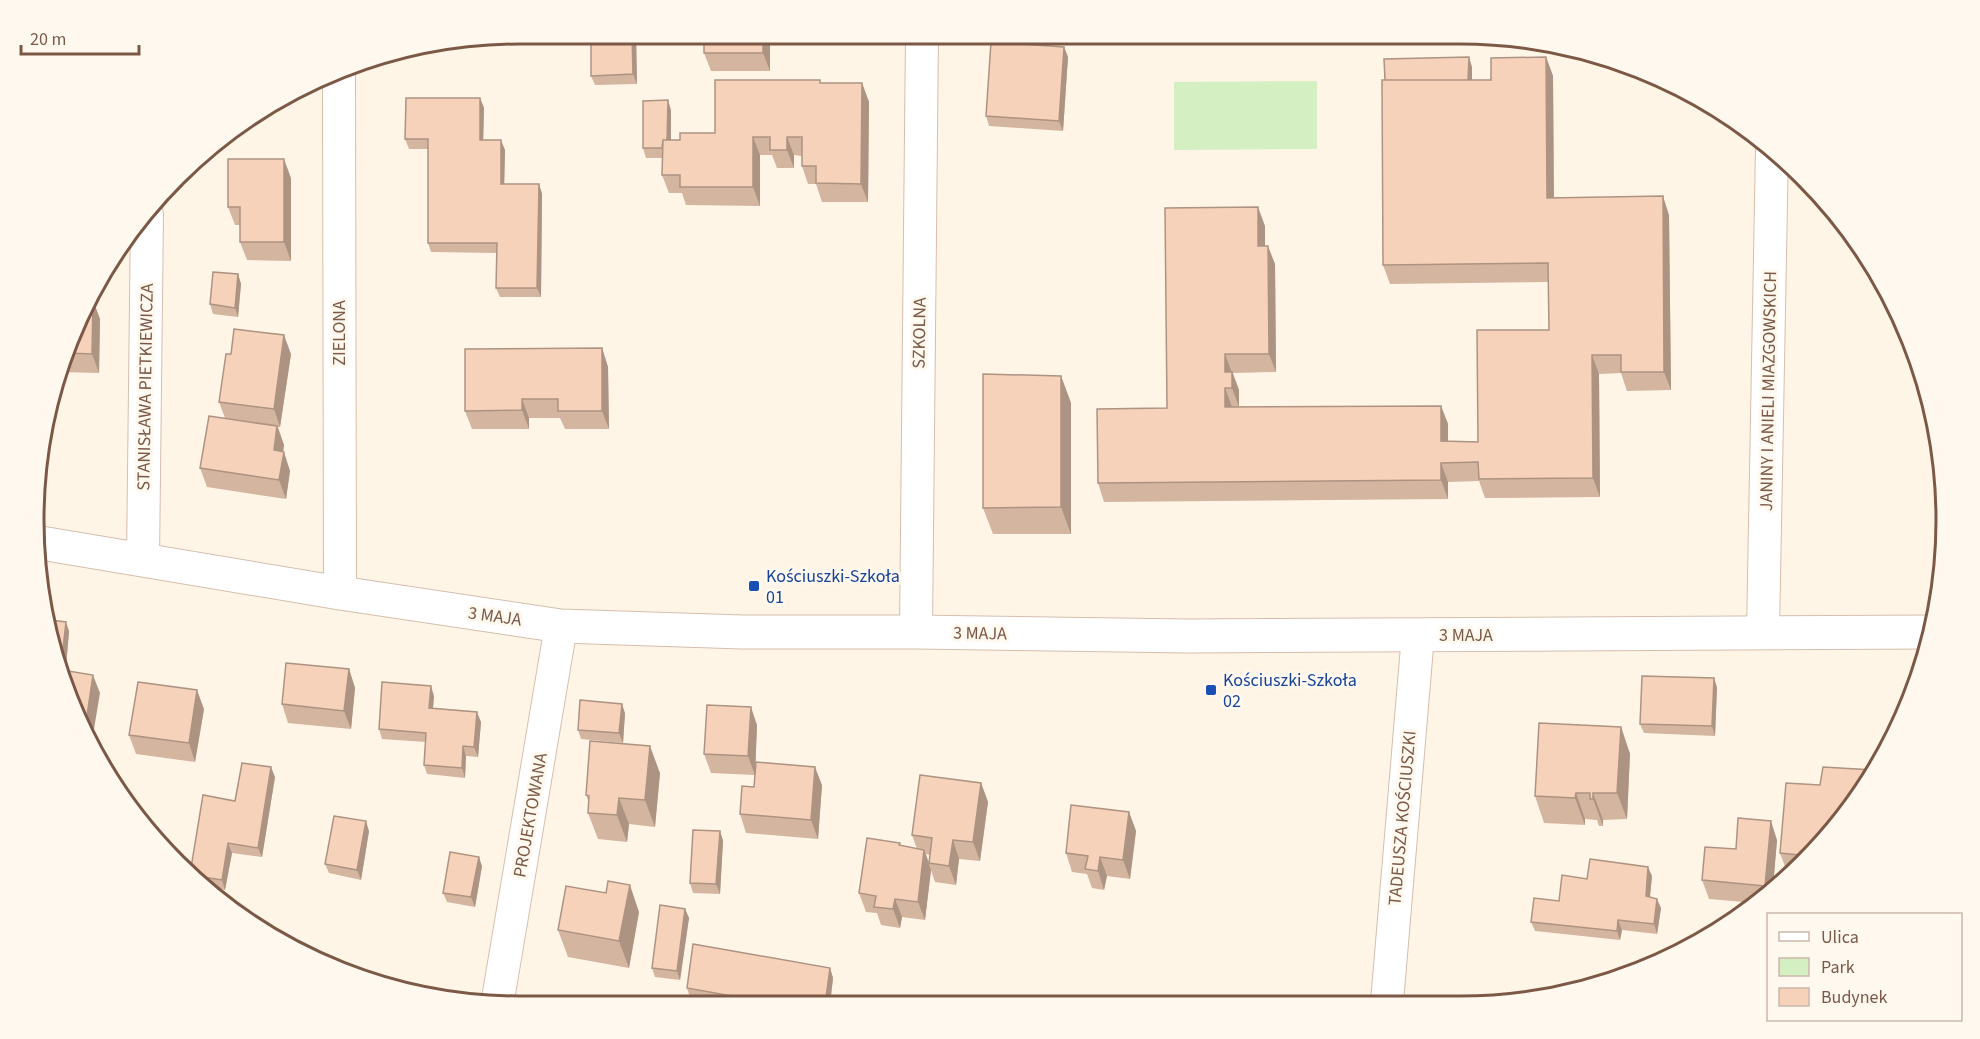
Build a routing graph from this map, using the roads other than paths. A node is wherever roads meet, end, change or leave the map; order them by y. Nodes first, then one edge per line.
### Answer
1 (922, 44) edge
2 (339, 79) edge
3 (1772, 160) edge
4 (147, 224) edge
5 (45, 544) edge
6 (143, 560) junction
7 (340, 594) junction
8 (561, 626) junction
9 (916, 632) junction
10 (1922, 632) edge
11 (1763, 633) junction
12 (1418, 635) junction
13 (499, 995) edge
14 (1388, 996) edge

1 - 9 street, SZKOLNA
2 - 7 street, ZIELONA
3 - 11 street, JANINY I ANIELI MIAZGOWSKICH
4 - 6 street, STANISŁAWA PIETKIEWICZA
5 - 6 street, 3 MAJA
6 - 7 street, 3 MAJA
7 - 8 street, 3 MAJA
8 - 9 street, 3 MAJA
8 - 13 street, PROJEKTOWANA
9 - 12 street, 3 MAJA
10 - 11 street, 3 MAJA
11 - 12 street, 3 MAJA
12 - 14 street, TADEUSZA KOŚCIUSZKI

